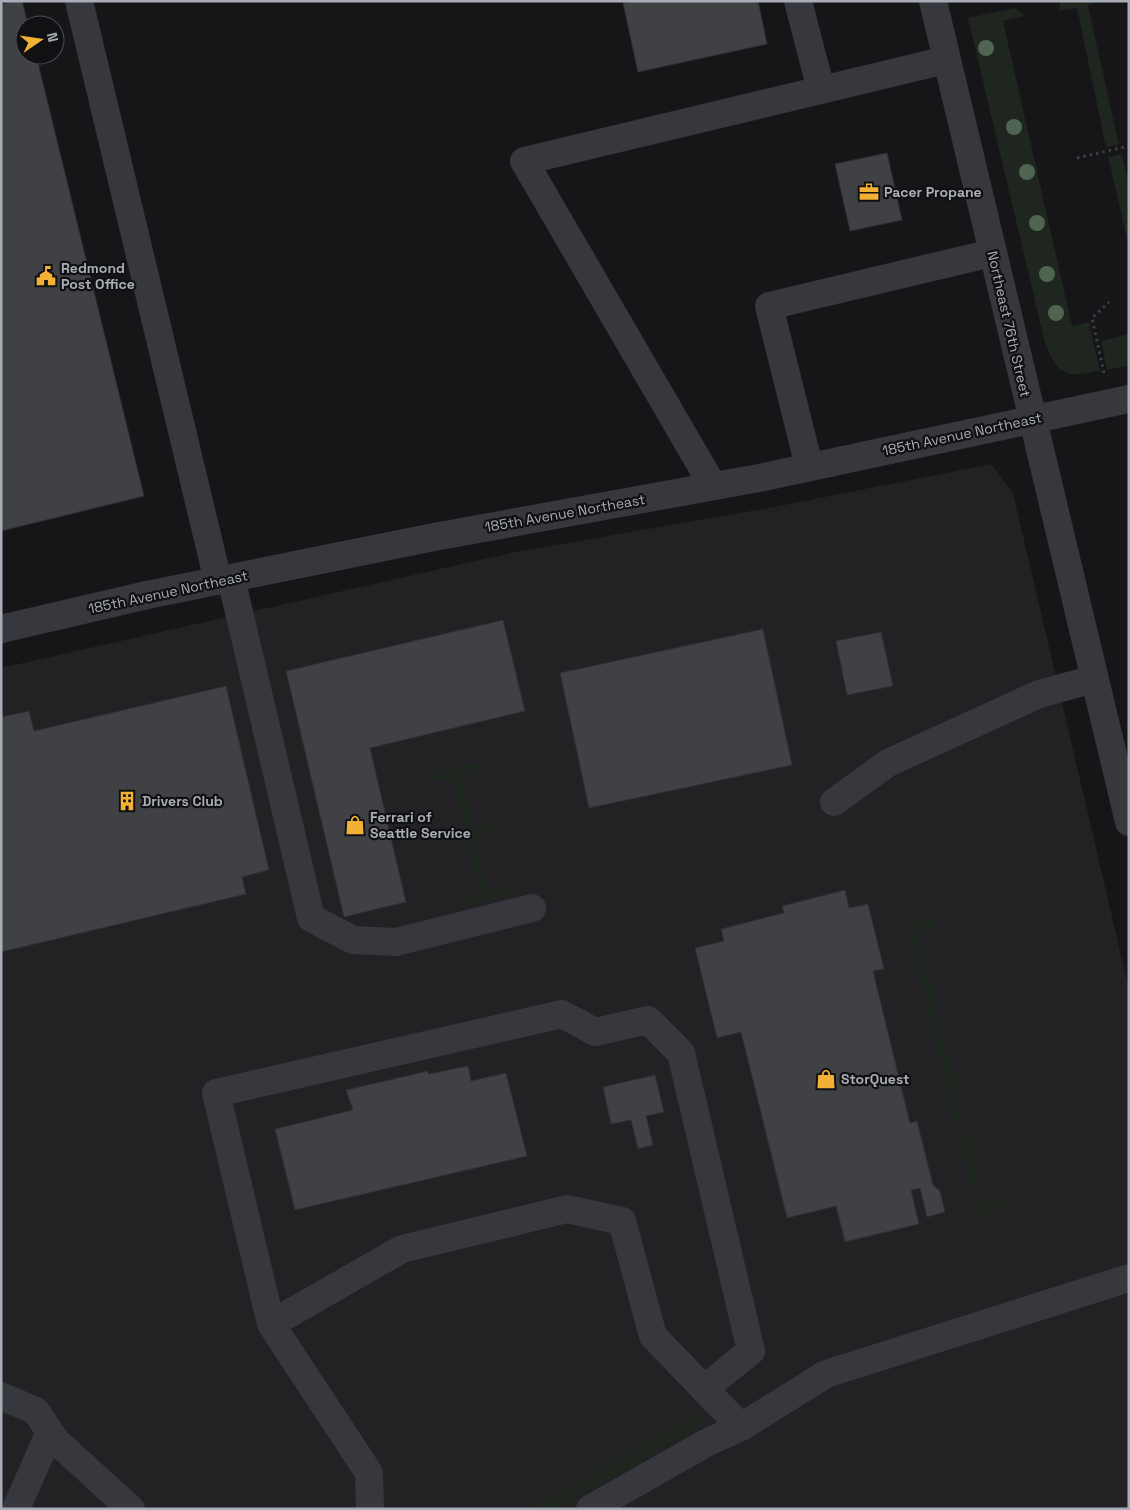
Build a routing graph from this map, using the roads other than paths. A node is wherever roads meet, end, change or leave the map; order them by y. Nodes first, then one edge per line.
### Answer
1 (79, 1) edge
2 (798, 1) edge
3 (932, 1) edge
4 (946, 60) junction
5 (821, 90) junction
6 (992, 253) junction
7 (1129, 399) edge
8 (1032, 420) junction
9 (809, 466) junction
10 (712, 486) junction
11 (225, 579) junction
12 (1, 629) edge
13 (1094, 678) junction
14 (834, 802) dead end
15 (1129, 822) edge
16 (532, 908) dead end
17 (1129, 1278) edge
18 (271, 1324) junction
19 (704, 1389) junction
20 (1, 1396) edge
21 (741, 1427) junction
22 (50, 1432) junction
23 (16, 1509) edge
24 (131, 1509) edge
25 (370, 1509) edge
26 (590, 1509) edge

1 - 11 street
2 - 5 street
3 - 4 street, Northeast 76th Street
4 - 5 street
4 - 6 street, Northeast 76th Street
5 - 10 street
6 - 8 street, Northeast 76th Street
6 - 9 street
7 - 8 street, 185th Avenue Northeast
8 - 9 street, 185th Avenue Northeast
8 - 13 street, Northeast 76th Street
9 - 10 street, 185th Avenue Northeast
10 - 11 street, 185th Avenue Northeast
11 - 12 street, 185th Avenue Northeast
11 - 16 street
13 - 14 street
13 - 15 street, Northeast 76th Street
17 - 21 street
18 - 19 street
18 - 19 street
18 - 25 street
19 - 21 street
20 - 22 street
21 - 26 street
22 - 23 street
22 - 24 street

